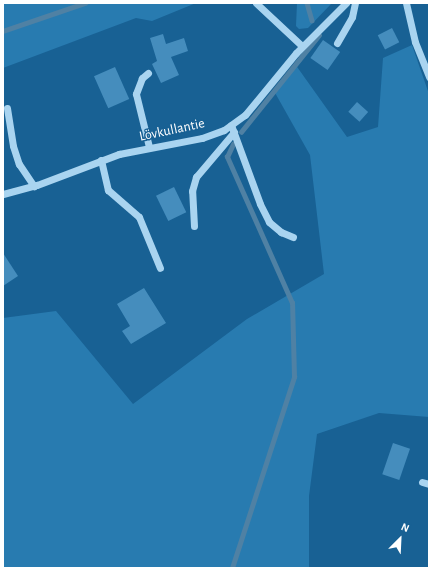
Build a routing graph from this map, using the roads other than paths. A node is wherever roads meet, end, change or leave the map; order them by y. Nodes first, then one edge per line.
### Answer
1 (256, 3) edge
2 (346, 3) edge
3 (355, 3) edge
4 (406, 3) edge
5 (337, 43) dead end
6 (302, 46) junction
7 (148, 73) dead end
8 (429, 77) edge
9 (7, 108) dead end
10 (232, 128) junction
11 (149, 147) junction
12 (101, 160) junction
13 (34, 186) junction
14 (3, 194) edge
15 (194, 226) dead end
16 (293, 237) dead end
17 (160, 268) dead end

1 - 6 street
2 - 6 street, Lövkullantie
3 - 5 street
4 - 8 street
6 - 10 street, Lövkullantie
7 - 11 street
9 - 13 street
10 - 11 street, Lövkullantie
10 - 15 street
10 - 16 street
11 - 12 street, Lövkullantie
12 - 13 street, Lövkullantie
12 - 17 street
13 - 14 street, Lövkullantie

